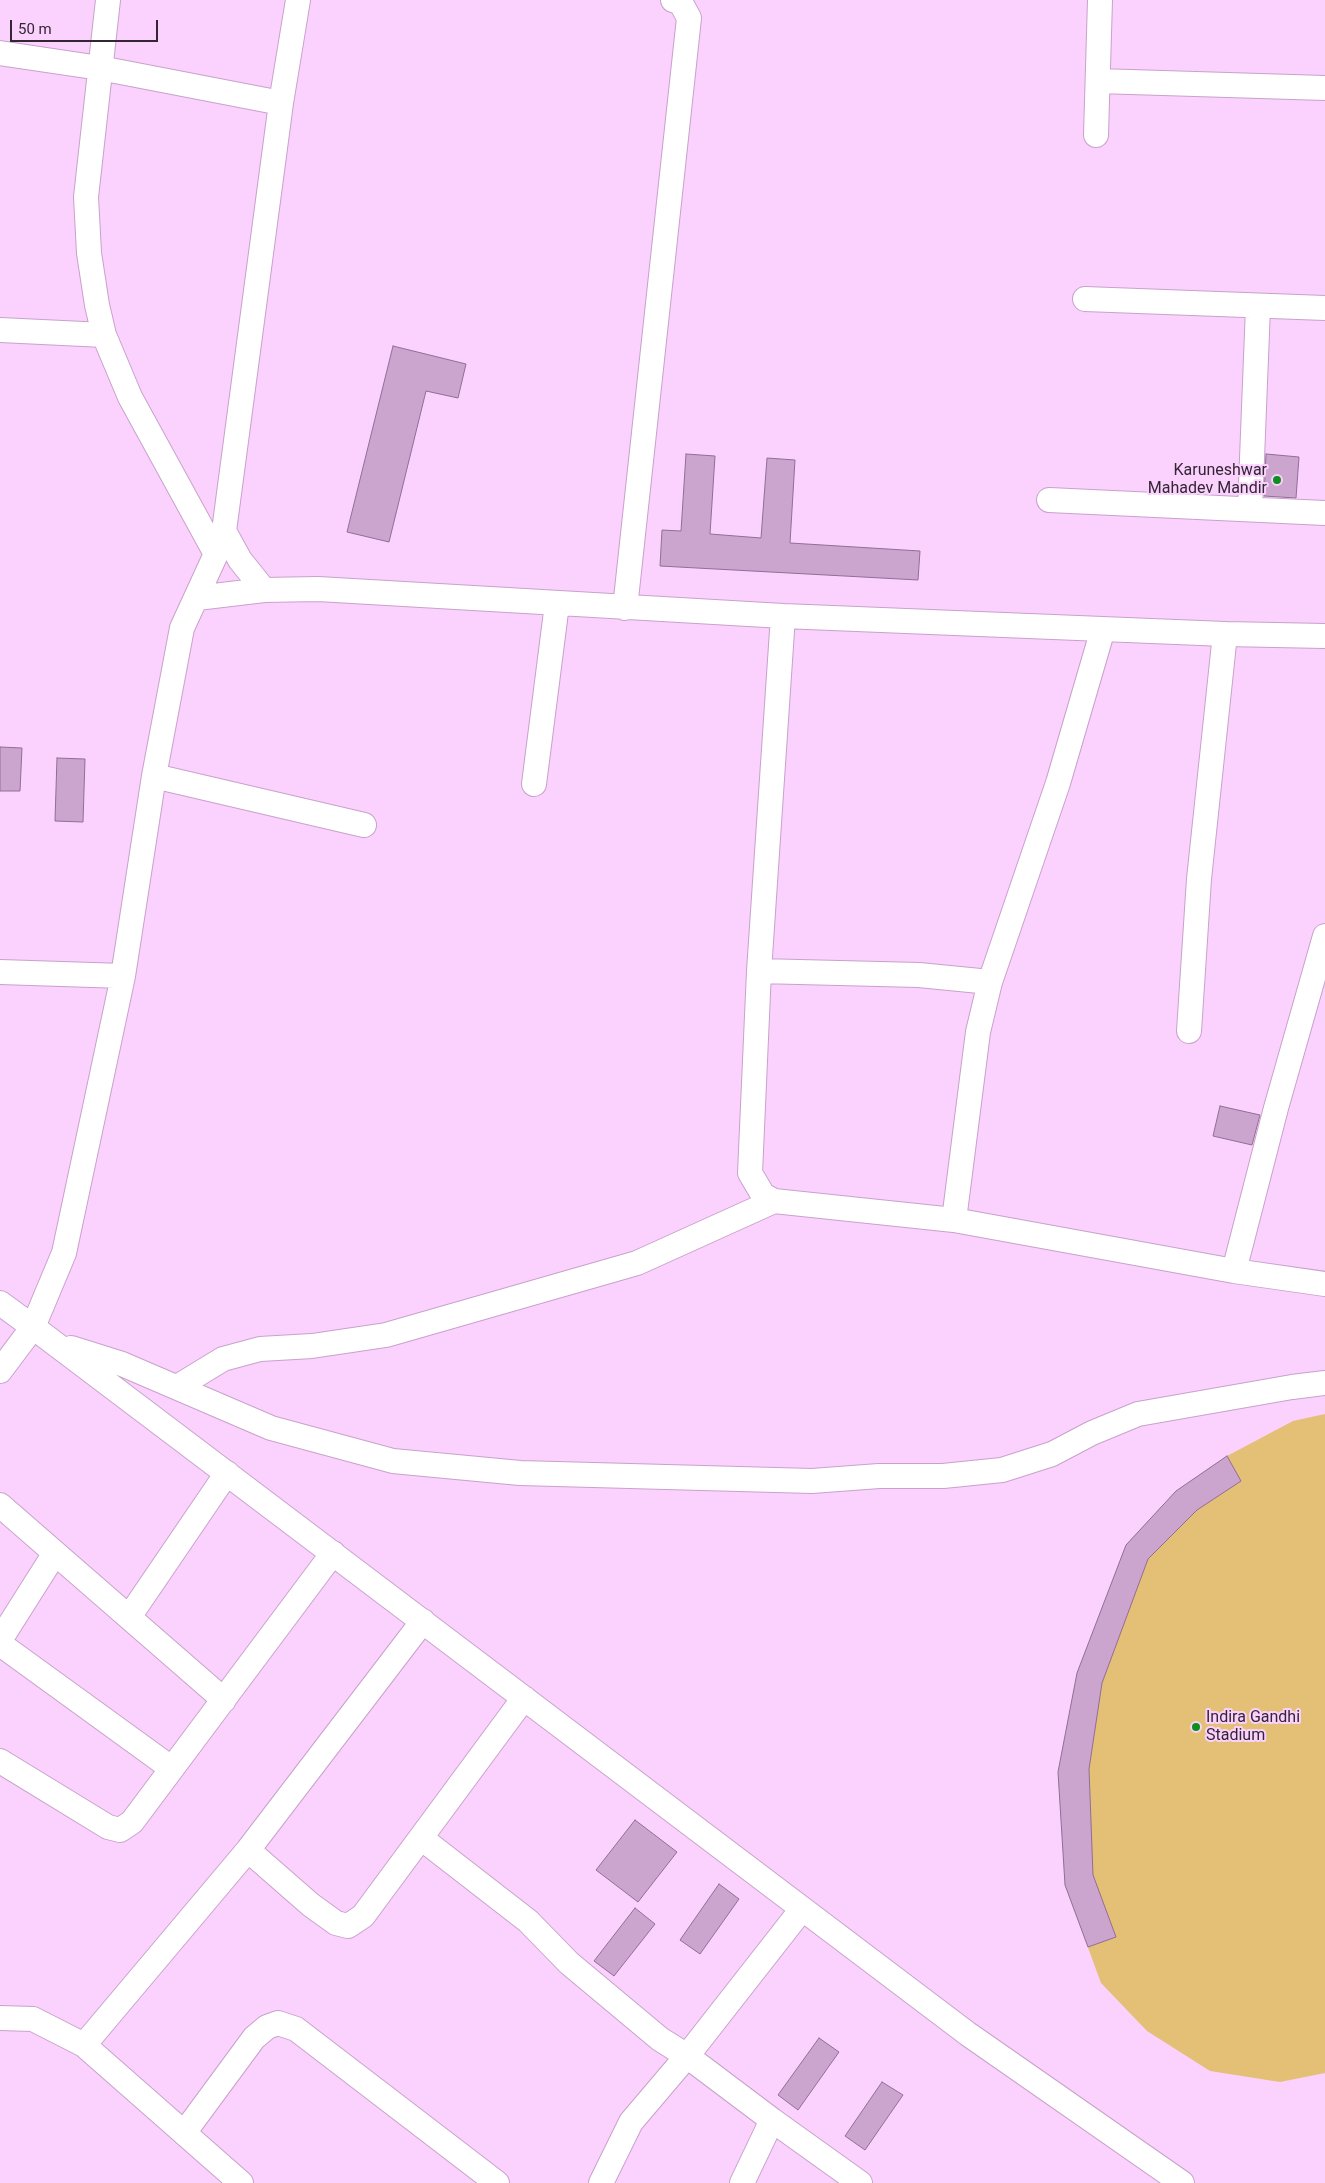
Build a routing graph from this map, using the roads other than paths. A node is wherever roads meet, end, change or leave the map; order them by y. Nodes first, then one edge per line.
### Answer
1 (108, 0) edge
2 (298, 0) edge
3 (673, 0) edge
4 (1100, 0) edge
5 (0, 53) edge
6 (100, 68) junction
7 (1098, 81) junction
8 (1325, 88) edge
9 (281, 103) junction
10 (1096, 135) dead end
11 (1085, 300) dead end
12 (1258, 307) junction
13 (1325, 308) edge
14 (0, 330) edge
15 (104, 335) junction
16 (1049, 500) dead end
17 (1250, 508) junction
18 (1325, 513) edge
19 (224, 531) junction
20 (216, 554) junction
21 (264, 590) junction
22 (197, 598) junction
23 (557, 604) junction
24 (625, 608) junction
25 (783, 616) junction
26 (1103, 629) junction
27 (1224, 634) junction
28 (1325, 636) edge
29 (154, 776) junction
30 (534, 784) dead end
31 (364, 825) dead end
32 (1325, 936) edge
33 (759, 971) junction
34 (0, 972) edge
35 (123, 976) junction
36 (990, 982) junction
37 (1189, 1031) dead end
38 (774, 1201) junction
39 (954, 1220) junction
40 (1234, 1271) junction
41 (1325, 1284) edge
42 (0, 1304) edge
43 (34, 1327) junction
44 (53, 1342) junction
45 (0, 1372) edge
46 (1325, 1384) edge
47 (177, 1387) junction
48 (227, 1473) junction
49 (0, 1505) edge
50 (55, 1553) junction
51 (333, 1553) junction
52 (129, 1617) junction
53 (423, 1621) junction
54 (0, 1640) edge
55 (0, 1644) edge
56 (524, 1698) junction
57 (224, 1700) junction
58 (0, 1761) edge
59 (171, 1768) junction
60 (421, 1838) junction
61 (248, 1850) junction
62 (802, 1909) junction
63 (0, 2018) edge
64 (84, 2045) junction
65 (687, 2056) junction
66 (772, 2120) junction
67 (184, 2133) junction
68 (241, 2183) edge
69 (497, 2183) edge
70 (601, 2183) edge
71 (742, 2183) edge
72 (860, 2183) edge
73 (1182, 2183) edge

1 - 6 street
2 - 9 street
3 - 24 street
4 - 7 street
5 - 6 street
6 - 9 street
6 - 15 street
7 - 8 street
7 - 10 street
9 - 19 street
11 - 12 street
12 - 13 street
12 - 17 street
14 - 15 street
15 - 20 street
16 - 17 street
17 - 18 street
19 - 20 street
19 - 21 street
20 - 22 street
21 - 22 street
21 - 23 street
22 - 29 street
23 - 24 street
23 - 30 street
24 - 25 street
25 - 26 street
25 - 33 street
26 - 27 street
26 - 36 street
27 - 28 street
27 - 37 street
29 - 31 street
29 - 35 street
32 - 40 street
33 - 36 street
33 - 38 street
34 - 35 street
35 - 43 street
36 - 39 street
38 - 39 street
38 - 47 street
39 - 40 street
40 - 41 street
42 - 43 street
43 - 44 street
43 - 45 street
44 - 47 street
44 - 48 street
46 - 47 street
48 - 51 street
48 - 52 street
49 - 50 street
50 - 52 street
50 - 54 street
51 - 53 street
51 - 57 street
52 - 57 street
53 - 56 street
53 - 61 street
55 - 59 street
56 - 60 street
56 - 62 street
57 - 59 street
58 - 59 street
60 - 61 street
60 - 65 street
61 - 64 street
62 - 65 street
62 - 73 street
63 - 64 street
64 - 67 street
65 - 66 street
65 - 70 street
66 - 71 street
66 - 72 street
67 - 68 street
67 - 69 street

